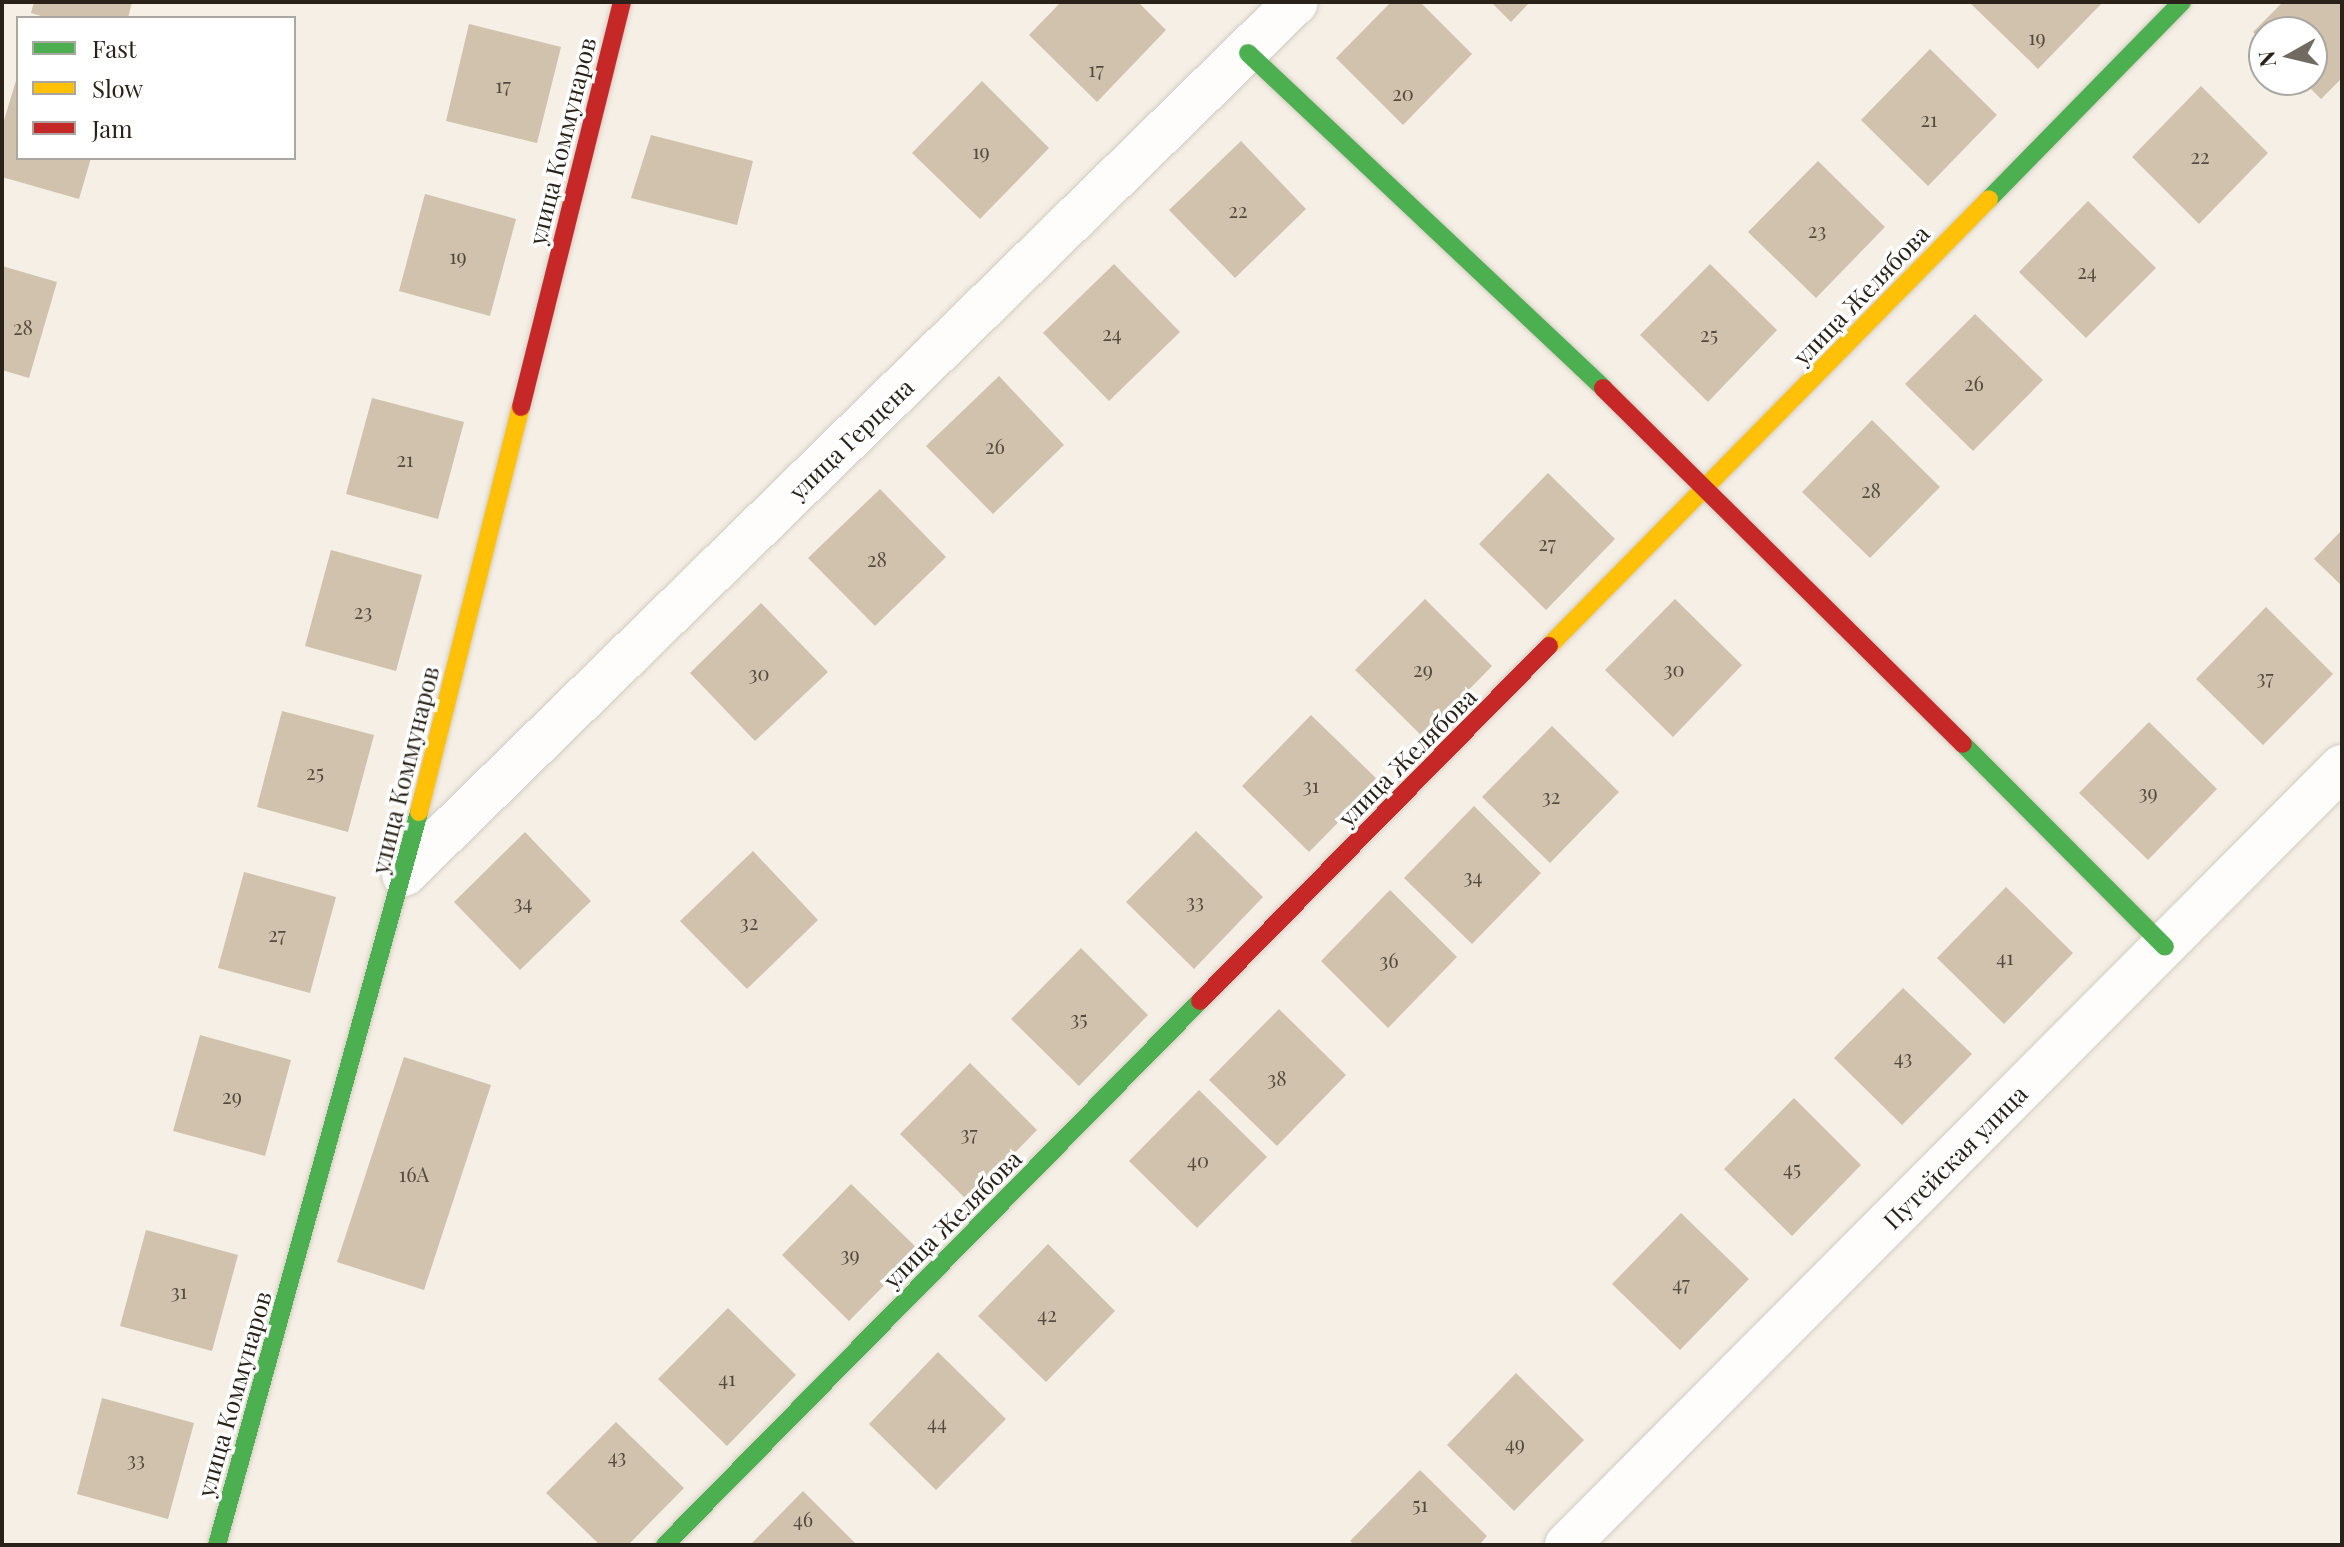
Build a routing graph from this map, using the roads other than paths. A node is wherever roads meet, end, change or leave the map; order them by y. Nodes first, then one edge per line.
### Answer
1 (622, 2) edge
2 (1296, 2) edge
3 (2182, 2) edge
4 (1248, 53) junction
5 (1707, 486) junction
6 (2342, 767) edge
7 (404, 874) junction
8 (2165, 947) junction
9 (217, 1545) edge
10 (665, 1545) edge
11 (1567, 1545) edge

1 - 7 street, улица Коммунаров
2 - 4 street, улица Герцена
3 - 5 street, улица Желябова
4 - 5 street
4 - 7 street, улица Герцена
5 - 8 street
5 - 10 street, улица Желябова
6 - 8 street, Путейская улица
7 - 9 street, улица Коммунаров
8 - 11 street, Путейская улица

